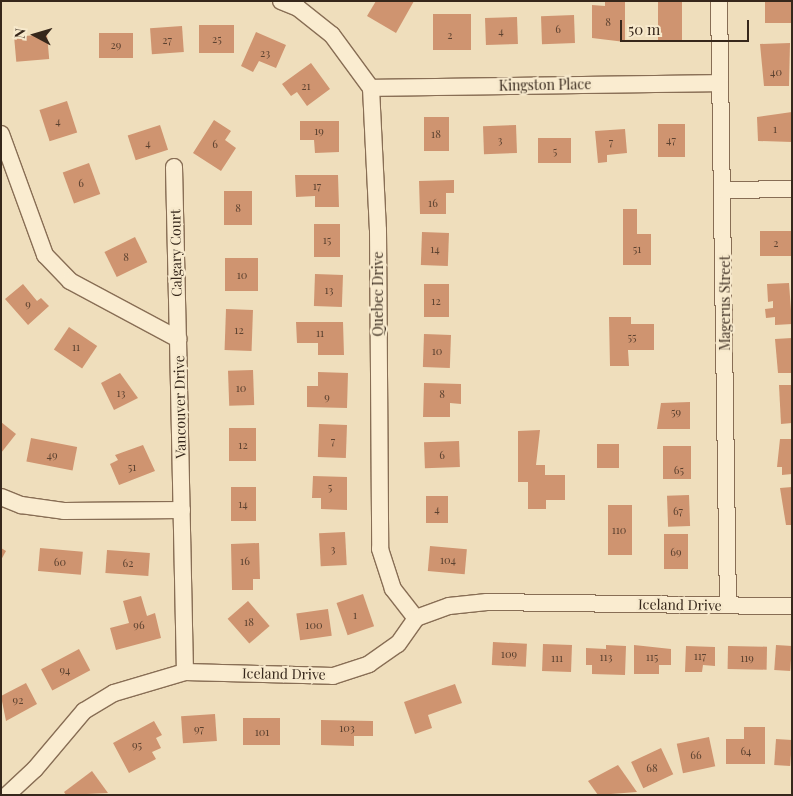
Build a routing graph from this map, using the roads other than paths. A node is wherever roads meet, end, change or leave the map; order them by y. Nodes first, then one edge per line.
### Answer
1 (281, 1) edge
2 (719, 1) edge
3 (720, 83) junction
4 (371, 88) junction
5 (1, 134) edge
6 (174, 167) dead end
7 (792, 189) edge
8 (724, 190) junction
9 (178, 339) junction
10 (1, 497) edge
11 (182, 510) junction
12 (728, 605) junction
13 (792, 606) edge
14 (416, 618) junction
15 (185, 672) junction
16 (7, 795) edge

1 - 4 street
2 - 3 street, Magerus Street
3 - 4 street, Kingston Place
3 - 8 street, Magerus Street
4 - 14 street, Quebec Drive
5 - 9 street, Vancouver Drive
6 - 9 street, Calgary Court
7 - 8 street
8 - 12 street, Magerus Street
9 - 11 street, Vancouver Drive
10 - 11 street
11 - 15 street, Vancouver Drive
12 - 13 street, Iceland Drive
12 - 14 street, Iceland Drive
14 - 15 street, Iceland Drive
15 - 16 street, Iceland Drive

